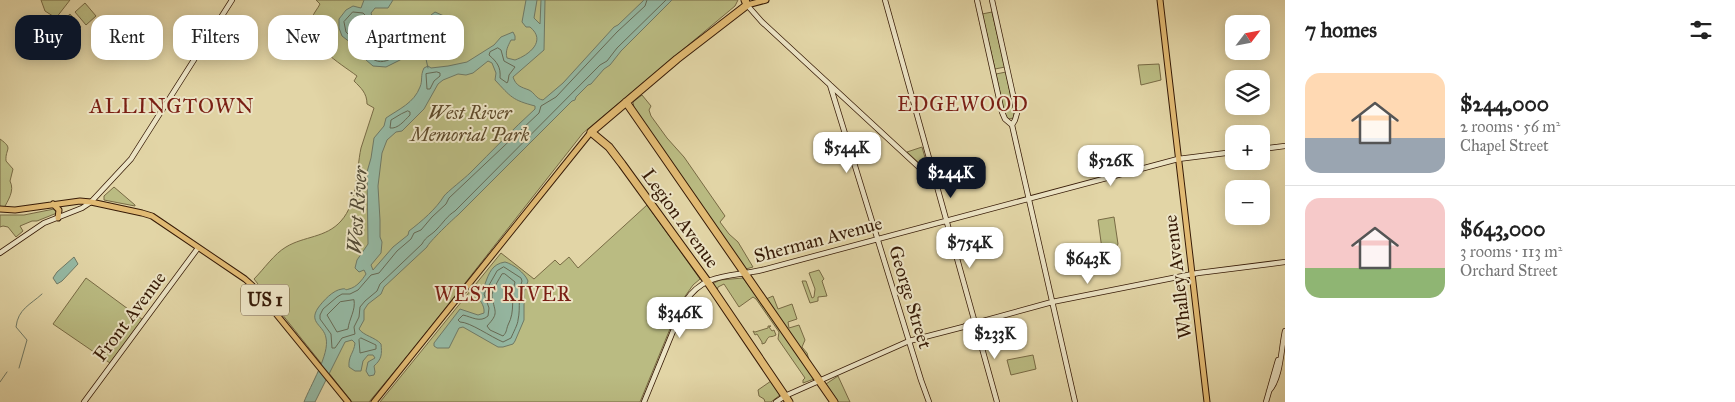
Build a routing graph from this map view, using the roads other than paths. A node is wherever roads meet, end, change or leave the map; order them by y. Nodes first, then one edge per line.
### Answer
1 (232, 0) edge
2 (766, 0) edge
3 (885, 0) edge
4 (977, 0) edge
5 (992, 0) edge
6 (1160, 0) edge
7 (746, 3) edge
8 (830, 85) junction
9 (626, 102) junction
10 (1014, 122) junction
11 (591, 132) junction
12 (1285, 146) edge
13 (1270, 148) edge
14 (1225, 153) edge
15 (1178, 159) junction
16 (936, 182) junction
17 (1029, 199) junction
18 (91, 202) junction
19 (53, 204) junction
20 (0, 210) edge
21 (58, 218) junction
22 (947, 221) junction
23 (878, 239) junction
24 (198, 248) junction
25 (0, 253) edge
26 (1285, 262) edge
27 (745, 273) junction
28 (1192, 274) junction
29 (706, 281) junction
30 (1052, 302) junction
31 (975, 323) junction
32 (1285, 331) edge
33 (909, 341) junction
34 (820, 381) junction
35 (787, 399) edge
36 (84, 402) edge
37 (348, 402) edge
38 (374, 402) edge
39 (644, 402) edge
40 (776, 402) edge
41 (834, 402) edge
42 (929, 402) edge
43 (996, 402) edge
44 (1075, 402) edge
45 (1207, 402) edge
46 (1266, 402) edge

1 - 18 main road
2 - 7 main road
3 - 16 main road
4 - 10 main road
5 - 10 main road
6 - 15 main road, Whalley Avenue
7 - 8 main road
7 - 9 highway
8 - 16 main road
8 - 23 main road, George Street
9 - 11 highway
9 - 27 highway
10 - 17 main road
11 - 29 highway, Legion Avenue
11 - 38 main road
12 - 13 main road
14 - 15 main road, Sherman Avenue
15 - 17 main road, Sherman Avenue
15 - 28 main road, Whalley Avenue
16 - 22 main road
17 - 22 main road, Sherman Avenue
17 - 30 main road
18 - 19 main road, US 1
18 - 21 main road
18 - 24 main road, US 1
19 - 20 main road, US 1
19 - 21 main road
21 - 25 main road
22 - 23 main road, Sherman Avenue
22 - 31 main road
23 - 27 main road, Sherman Avenue
23 - 33 main road, George Street
24 - 36 main road, Front Avenue
24 - 37 main road, US 1
26 - 28 main road
27 - 29 main road, Sherman Avenue
27 - 34 highway
28 - 30 main road
28 - 45 main road, Whalley Avenue
29 - 35 highway, Legion Avenue
29 - 39 main road
30 - 31 main road
30 - 44 main road
31 - 33 main road
31 - 43 main road
32 - 46 main road
33 - 34 main road
33 - 42 main road, George Street
34 - 35 main road
34 - 41 highway
35 - 40 main road

